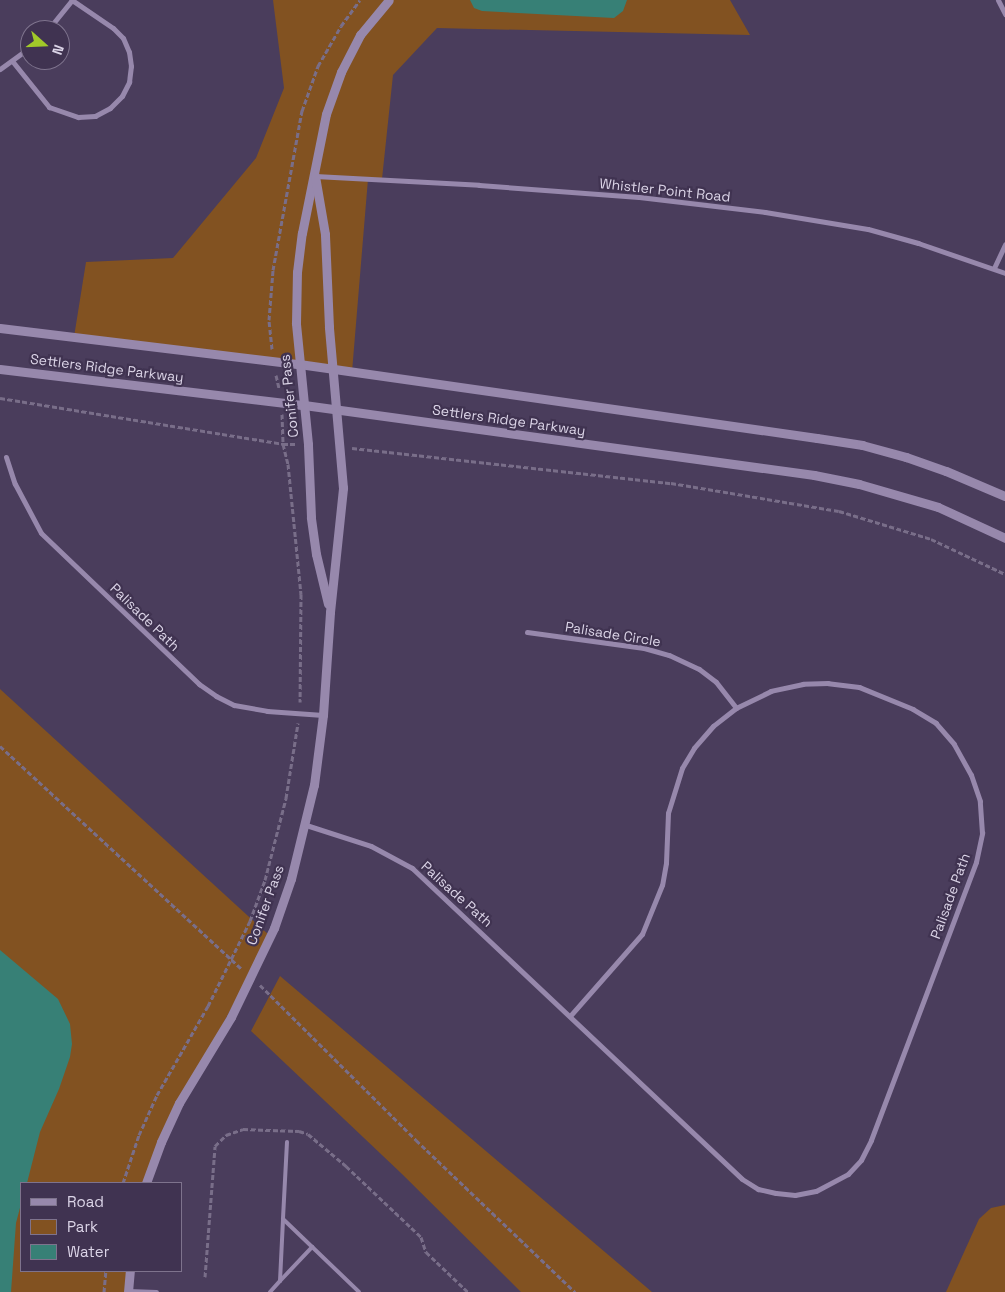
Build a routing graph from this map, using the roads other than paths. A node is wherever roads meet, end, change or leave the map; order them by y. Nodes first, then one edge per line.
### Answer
1 (389, 0) edge
2 (998, 0) edge
3 (1005, 14) edge
4 (56, 20) edge
5 (20, 55) edge
6 (12, 62) junction
7 (0, 69) edge
8 (315, 176) junction
9 (1005, 244) edge
10 (994, 268) junction
11 (1005, 274) edge
12 (0, 328) edge
13 (299, 364) junction
14 (0, 369) edge
15 (332, 369) junction
16 (304, 405) junction
17 (336, 410) junction
18 (6, 457) dead end
19 (1005, 496) edge
20 (1005, 538) edge
21 (330, 612) junction
22 (527, 632) dead end
23 (736, 708) junction
24 (323, 715) junction
25 (306, 825) junction
26 (570, 1016) junction
27 (287, 1142) dead end
28 (146, 1182) edge
29 (283, 1219) junction
30 (312, 1247) junction
31 (130, 1272) edge
32 (280, 1281) junction
33 (128, 1292) edge
34 (156, 1292) edge
35 (270, 1292) edge
36 (358, 1292) edge

1 - 8 street, Conifer Pass
2 - 3 street
4 - 6 street
5 - 6 street
6 - 7 street
8 - 10 street, Whistler Point Road
8 - 13 street, Conifer Pass
8 - 15 street, Conifer Pass
9 - 10 street
10 - 11 street, Whistler Point Road
12 - 13 street, Settlers Ridge Parkway
13 - 15 street, Settlers Ridge Parkway
13 - 16 street, Conifer Pass
14 - 16 street, Settlers Ridge Parkway
15 - 17 street, Conifer Pass
15 - 19 street, Settlers Ridge Parkway
16 - 17 street, Settlers Ridge Parkway
16 - 21 street, Conifer Pass
17 - 20 street, Settlers Ridge Parkway
17 - 21 street, Conifer Pass
18 - 24 street, Palisade Path
21 - 24 street, Conifer Pass
22 - 23 street, Palisade Circle
23 - 26 street, Palisade Path
23 - 26 street, Palisade Path
24 - 25 street, Conifer Pass
25 - 26 street, Palisade Path
25 - 28 street, Conifer Pass
27 - 29 lane
29 - 30 lane
29 - 32 lane
30 - 32 lane
30 - 36 lane
31 - 33 street
32 - 35 lane
33 - 34 street

